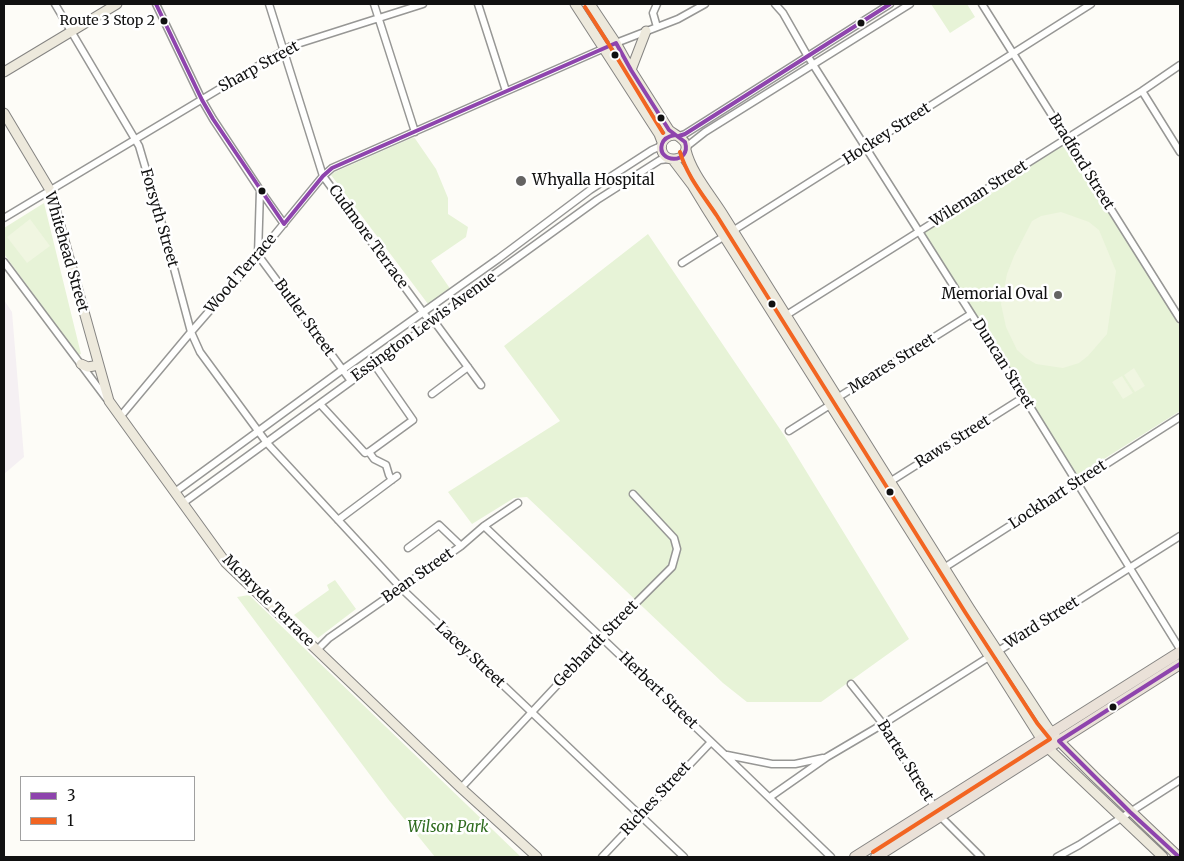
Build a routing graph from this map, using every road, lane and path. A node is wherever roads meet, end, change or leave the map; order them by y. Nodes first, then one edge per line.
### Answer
1 (55, 4) edge
2 (117, 4) edge
3 (156, 4) edge
4 (269, 4) edge
5 (374, 4) edge
6 (423, 4) edge
7 (478, 4) edge
8 (575, 4) edge
9 (590, 4) edge
10 (657, 4) edge
11 (705, 4) edge
12 (775, 4) edge
13 (890, 4) edge
14 (910, 4) edge
15 (982, 4) edge
16 (1091, 4) edge
17 (378, 18) junction
18 (657, 27) junction
19 (646, 31) junction
20 (71, 32) junction
21 (616, 43) junction
22 (603, 48) junction
23 (284, 50) junction
24 (1013, 53) junction
25 (807, 55) junction
26 (814, 64) junction
27 (1180, 65) edge
28 (631, 70) junction
29 (4, 72) edge
30 (1142, 91) junction
31 (506, 92) junction
32 (202, 100) junction
33 (4, 113) edge
34 (415, 132) junction
35 (677, 136) junction
36 (1066, 139) junction
37 (135, 140) junction
38 (662, 144) junction
39 (866, 147) junction
40 (686, 149) junction
41 (1180, 152) edge
42 (671, 159) junction
43 (323, 176) junction
44 (50, 190) junction
45 (260, 190) junction
46 (4, 218) edge
47 (284, 224) junction
48 (733, 231) junction
49 (920, 231) junction
50 (724, 237) junction
51 (258, 255) junction
52 (4, 262) edge
53 (682, 263) dead end
54 (1178, 311) edge
55 (424, 313) junction
56 (971, 314) junction
57 (786, 315) junction
58 (1180, 319) edge
59 (777, 321) junction
60 (432, 322) junction
61 (191, 332) junction
62 (81, 364) junction
63 (374, 364) junction
64 (98, 365) junction
65 (468, 368) junction
66 (342, 370) junction
67 (350, 381) junction
68 (481, 385) dead end
69 (432, 394) dead end
70 (1024, 397) junction
71 (838, 398) junction
72 (108, 401) junction
73 (320, 404) junction
74 (830, 404) junction
75 (120, 417) junction
76 (1180, 417) edge
77 (789, 431) dead end
78 (259, 432) junction
79 (267, 443) junction
80 (369, 452) junction
81 (891, 482) junction
82 (1077, 483) junction
83 (882, 487) junction
84 (175, 492) junction
85 (633, 494) dead end
86 (518, 502) dead end
87 (183, 503) junction
88 (338, 520) junction
89 (484, 526) junction
90 (1180, 536) edge
91 (461, 546) junction
92 (408, 548) dead end
93 (944, 567) junction
94 (1129, 568) junction
95 (936, 574) junction
96 (401, 588) junction
97 (602, 637) junction
98 (318, 650) junction
99 (998, 651) junction
100 (1180, 651) edge
101 (988, 656) junction
102 (1180, 664) edge
103 (851, 684) dead end
104 (1120, 697) junction
105 (531, 713) junction
106 (883, 724) junction
107 (1056, 737) junction
108 (711, 742) junction
109 (1045, 744) junction
110 (725, 755) junction
111 (827, 757) junction
112 (1180, 780) edge
113 (461, 788) junction
114 (770, 797) junction
115 (937, 812) junction
116 (1130, 812) junction
117 (640, 816) junction
118 (1121, 817) junction
119 (537, 857) edge
120 (602, 857) edge
121 (684, 857) edge
122 (831, 857) edge
123 (855, 857) edge
124 (876, 857) edge
125 (981, 857) edge
126 (1057, 857) edge
127 (1163, 857) edge
128 (1179, 857) edge

1 - 20 street, Forsyth Street
2 - 20 main road
3 - 32 street
4 - 23 street, Cudmore Terrace
5 - 17 street
6 - 17 street, Sharp Street
7 - 31 street
8 - 22 main road
9 - 21 main road
10 - 18 street
11 - 18 street, Wood Terrace
12 - 25 street, Duncan Street
13 - 25 street
14 - 26 street
15 - 24 street, Bradford Street
16 - 24 street, Hockey Street
17 - 23 street, Sharp Street
17 - 34 street
18 - 19 street, Wood Terrace
19 - 21 street, Wood Terrace
19 - 28 main road
20 - 29 main road
20 - 37 street, Forsyth Street
21 - 22 street, Wood Terrace
21 - 28 main road
22 - 31 street, Wood Terrace
22 - 38 main road
23 - 32 street, Sharp Street
23 - 43 street, Cudmore Terrace
24 - 36 street, Bradford Street
24 - 39 street, Hockey Street
25 - 26 street, Duncan Street
25 - 35 street
26 - 39 street, Duncan Street
26 - 40 street
27 - 30 street, Wileman Street
28 - 35 main road
30 - 36 street, Wileman Street
30 - 41 street
31 - 34 street, Wood Terrace
32 - 37 street, Sharp Street
32 - 45 street
33 - 44 main road, Whitehead Street
34 - 43 street, Wood Terrace
35 - 38 main road
35 - 40 main road
36 - 49 street, Wileman Street
36 - 54 street, Bradford Street
37 - 44 street, Sharp Street
37 - 61 street, Forsyth Street
38 - 42 main road
38 - 55 street, Essington Lewis Avenue
39 - 48 street, Hockey Street
39 - 49 street, Duncan Street
40 - 42 main road
40 - 48 main road
42 - 50 main road
42 - 60 street, Essington Lewis Avenue
43 - 47 street, Wood Terrace
43 - 55 street, Cudmore Terrace
44 - 46 street, Sharp Street
44 - 64 main road, Whitehead Street
45 - 47 street
45 - 51 street
47 - 51 street, Wood Terrace
48 - 50 street, Hockey Street
48 - 57 main road
49 - 56 street, Duncan Street
49 - 57 street, Wileman Street
50 - 53 street, Hockey Street
50 - 59 main road
51 - 61 street, Wood Terrace
51 - 66 street, Butler Street
52 - 62 street, McBryde Terrace
54 - 58 street, Bradford Street
55 - 60 street, Cudmore Terrace
55 - 66 street, Essington Lewis Avenue
56 - 70 street, Duncan Street
56 - 71 street, Meares Street
57 - 59 street, Wileman Street
57 - 71 main road
59 - 74 main road
60 - 63 street, Essington Lewis Avenue
60 - 65 street, Cudmore Terrace
61 - 75 street, Wood Terrace
61 - 78 street, Forsyth Street
62 - 64 main road
62 - 72 street, McBryde Terrace
63 - 67 street, Essington Lewis Avenue
63 - 80 street
64 - 72 main road, Whitehead Street
65 - 68 street, Cudmore Terrace
65 - 69 street
66 - 67 street, Butler Street
66 - 78 street, Essington Lewis Avenue
67 - 73 street, Essington Lewis Avenue
70 - 81 street, Raws Street
70 - 82 street, Duncan Street
71 - 74 street, Meares Street
71 - 81 main road
72 - 75 main road, McBryde Terrace
73 - 79 street, Essington Lewis Avenue
73 - 80 street
74 - 77 street, Meares Street
74 - 83 main road
75 - 84 main road, McBryde Terrace
76 - 82 street, Lockhart Street
78 - 79 street, Forsyth Street
78 - 84 street, Essington Lewis Avenue
79 - 87 street, Essington Lewis Avenue
79 - 88 street, Lacey Street
80 - 88 street
81 - 83 street, Raws Street
81 - 93 main road
82 - 93 street, Lockhart Street
82 - 94 street, Duncan Street
83 - 95 main road
84 - 87 main road, McBryde Terrace
85 - 97 street, Gebhardt Street
86 - 89 street, Bean Street
87 - 98 main road, McBryde Terrace
88 - 96 street, Lacey Street
89 - 91 street, Bean Street
89 - 97 street, Herbert Street
90 - 94 street, Ward Street
91 - 92 street
91 - 96 street, Bean Street
93 - 95 street, Lockhart Street
93 - 99 main road
94 - 99 street, Ward Street
94 - 100 street, Duncan Street
95 - 101 main road
96 - 98 street, Bean Street
96 - 105 street, Lacey Street
97 - 105 street, Gebhardt Street
97 - 108 street, Herbert Street
98 - 113 main road, McBryde Terrace
99 - 101 street, Ward Street
99 - 107 main road
100 - 104 highway
101 - 106 street, Ward Street
101 - 109 main road
102 - 104 highway
103 - 106 street, Barter Street
104 - 107 highway
105 - 113 street, Gebhardt Street
105 - 117 street, Lacey Street
106 - 111 street, Ward Street
106 - 115 street, Barter Street
107 - 109 highway
107 - 116 main road
108 - 110 street, Herbert Street
108 - 117 street, Riches Street
109 - 115 highway
109 - 118 main road
110 - 111 street, Ward Street
110 - 114 street, Herbert Street
111 - 114 street, Ward Street
112 - 116 street
113 - 119 main road, McBryde Terrace
114 - 122 street, Herbert Street
115 - 123 highway
115 - 124 highway
115 - 125 street, Barter Street
116 - 118 street
116 - 128 main road
117 - 120 street, Riches Street
117 - 121 street, Lacey Street
118 - 126 street
118 - 127 main road

